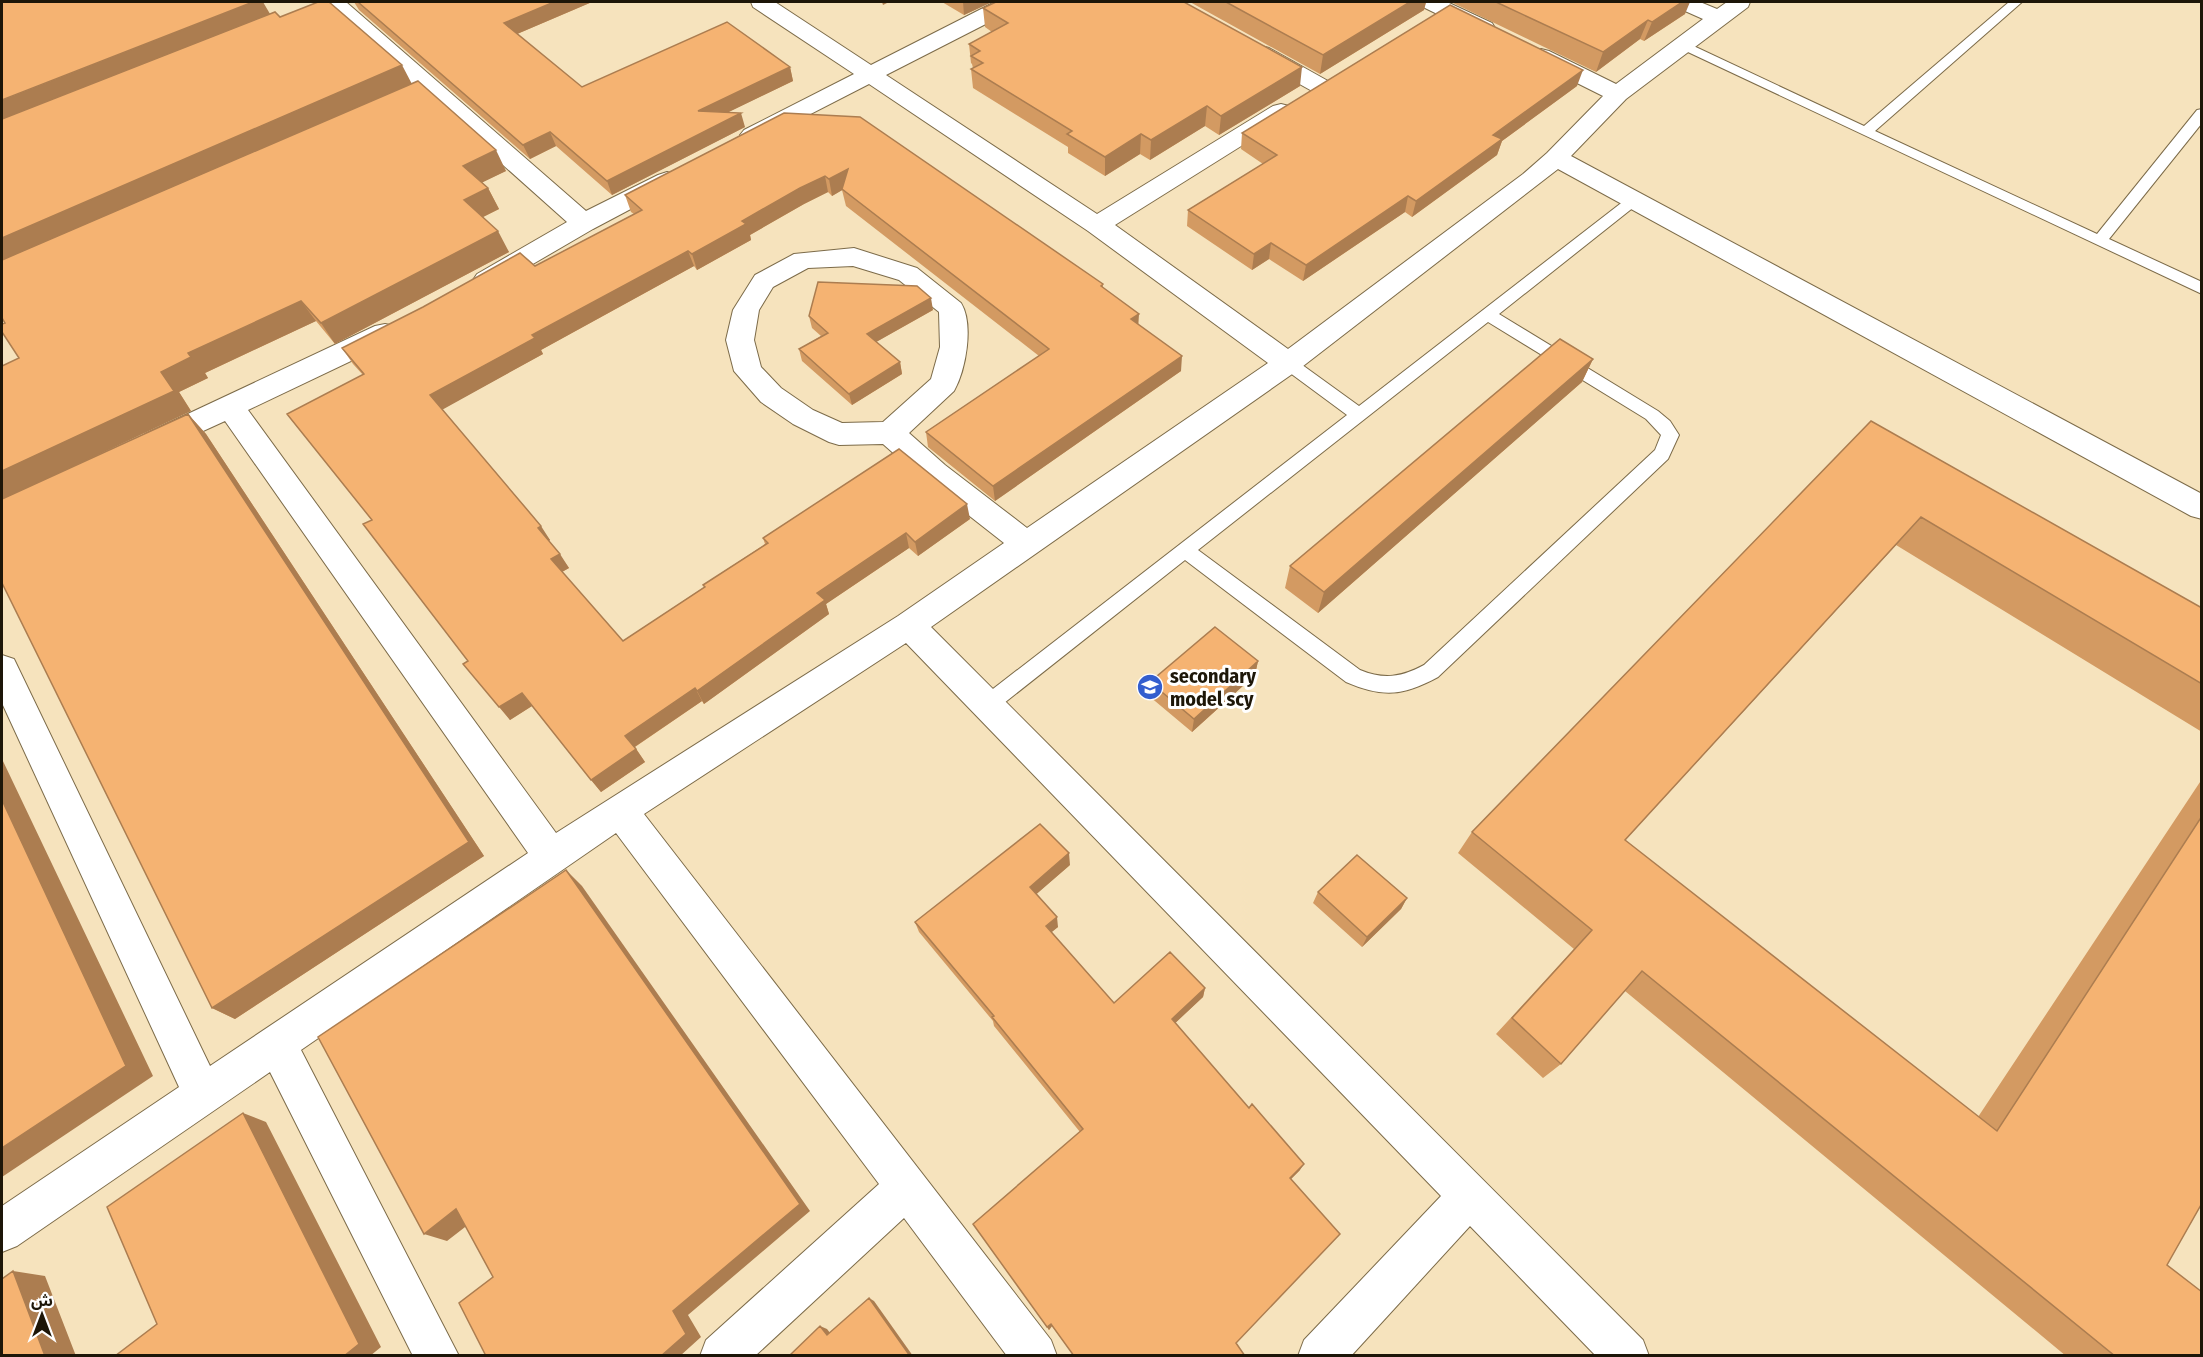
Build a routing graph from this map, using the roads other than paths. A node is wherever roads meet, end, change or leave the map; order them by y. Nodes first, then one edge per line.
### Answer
1 (761, 2) edge
2 (1011, 2) edge
3 (1684, 2) edge
4 (2016, 2) edge
5 (328, 6) edge
6 (1434, 10) edge
7 (1729, 10) edge
8 (1506, 39) edge
9 (1240, 41) edge
10 (1680, 45) junction
11 (1526, 49) edge
12 (869, 74) junction
13 (1618, 94) junction
14 (2202, 113) edge
15 (1865, 132) junction
16 (732, 146) edge
17 (1556, 158) junction
18 (690, 168) edge
19 (1634, 200) junction
20 (584, 223) junction
21 (1097, 225) junction
22 (2099, 241) junction
23 (2202, 289) edge
24 (460, 294) edge
25 (1487, 314) junction
26 (412, 320) edge
27 (1288, 363) junction
28 (231, 407) junction
29 (1359, 415) junction
30 (890, 433) junction
31 (137, 451) edge
32 (2202, 508) edge
33 (1025, 543) junction
34 (1185, 550) junction
35 (909, 625) junction
36 (2, 669) edge
37 (987, 705) junction
38 (620, 810) junction
39 (551, 856) junction
40 (276, 1043) junction
41 (202, 1093) junction
42 (907, 1187) junction
43 (1470, 1196) junction
44 (2, 1231) edge
45 (437, 1356) edge
46 (722, 1356) edge
47 (1035, 1356) edge
48 (1320, 1356) edge
49 (1627, 1356) edge

1 - 12 street
2 - 12 street
3 - 7 street
4 - 15 lane
5 - 20 street
6 - 8 street
7 - 10 street
9 - 21 street
10 - 13 street
10 - 15 lane
11 - 13 street
12 - 16 street
12 - 21 street
13 - 17 street
14 - 22 lane
15 - 22 lane
17 - 19 street
17 - 27 street
18 - 20 street
19 - 25 lane
19 - 32 street
20 - 24 street
21 - 27 street
22 - 23 lane
25 - 29 lane
25 - 34 lane
26 - 28 street
27 - 29 lane
27 - 33 street
28 - 31 street
28 - 39 street
29 - 34 lane
30 - 30 street
30 - 33 street
33 - 35 street
34 - 37 lane
35 - 37 street
35 - 38 street
36 - 41 street
37 - 43 street
38 - 39 street
38 - 42 street
39 - 40 street
40 - 41 street
40 - 45 street
41 - 44 street
42 - 46 street
42 - 47 street
43 - 48 street
43 - 49 street

